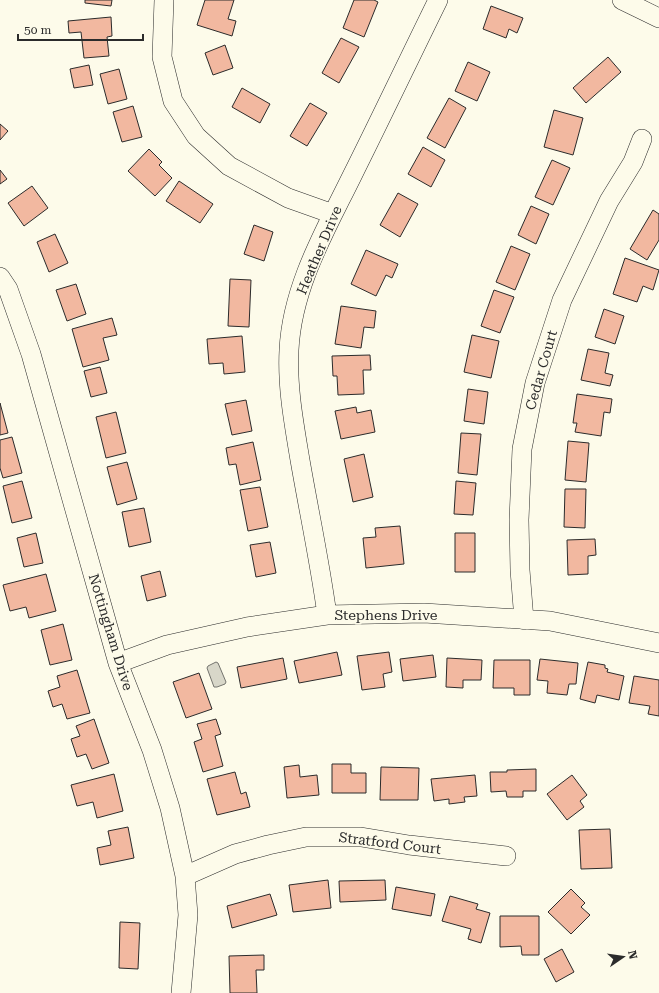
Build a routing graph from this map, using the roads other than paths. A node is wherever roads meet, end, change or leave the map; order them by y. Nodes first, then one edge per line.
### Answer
1 (164, 0) edge
2 (438, 0) edge
3 (622, 0) edge
4 (659, 18) edge
5 (642, 139) dead end
6 (333, 214) junction
7 (0, 277) edge
8 (327, 615) junction
9 (524, 620) junction
10 (659, 643) edge
11 (118, 664) junction
12 (506, 856) dead end
13 (185, 876) junction
14 (181, 993) edge

1 - 6 street
2 - 6 street, Heather Drive
3 - 4 street
5 - 9 street, Cedar Court
6 - 8 street, Heather Drive
7 - 11 street, Nottingham Drive
8 - 9 street, Stephens Drive
8 - 11 street, Stephens Drive
9 - 10 street, Stephens Drive
11 - 13 street, Nottingham Drive
12 - 13 street, Stratford Court
13 - 14 street, Nottingham Drive

